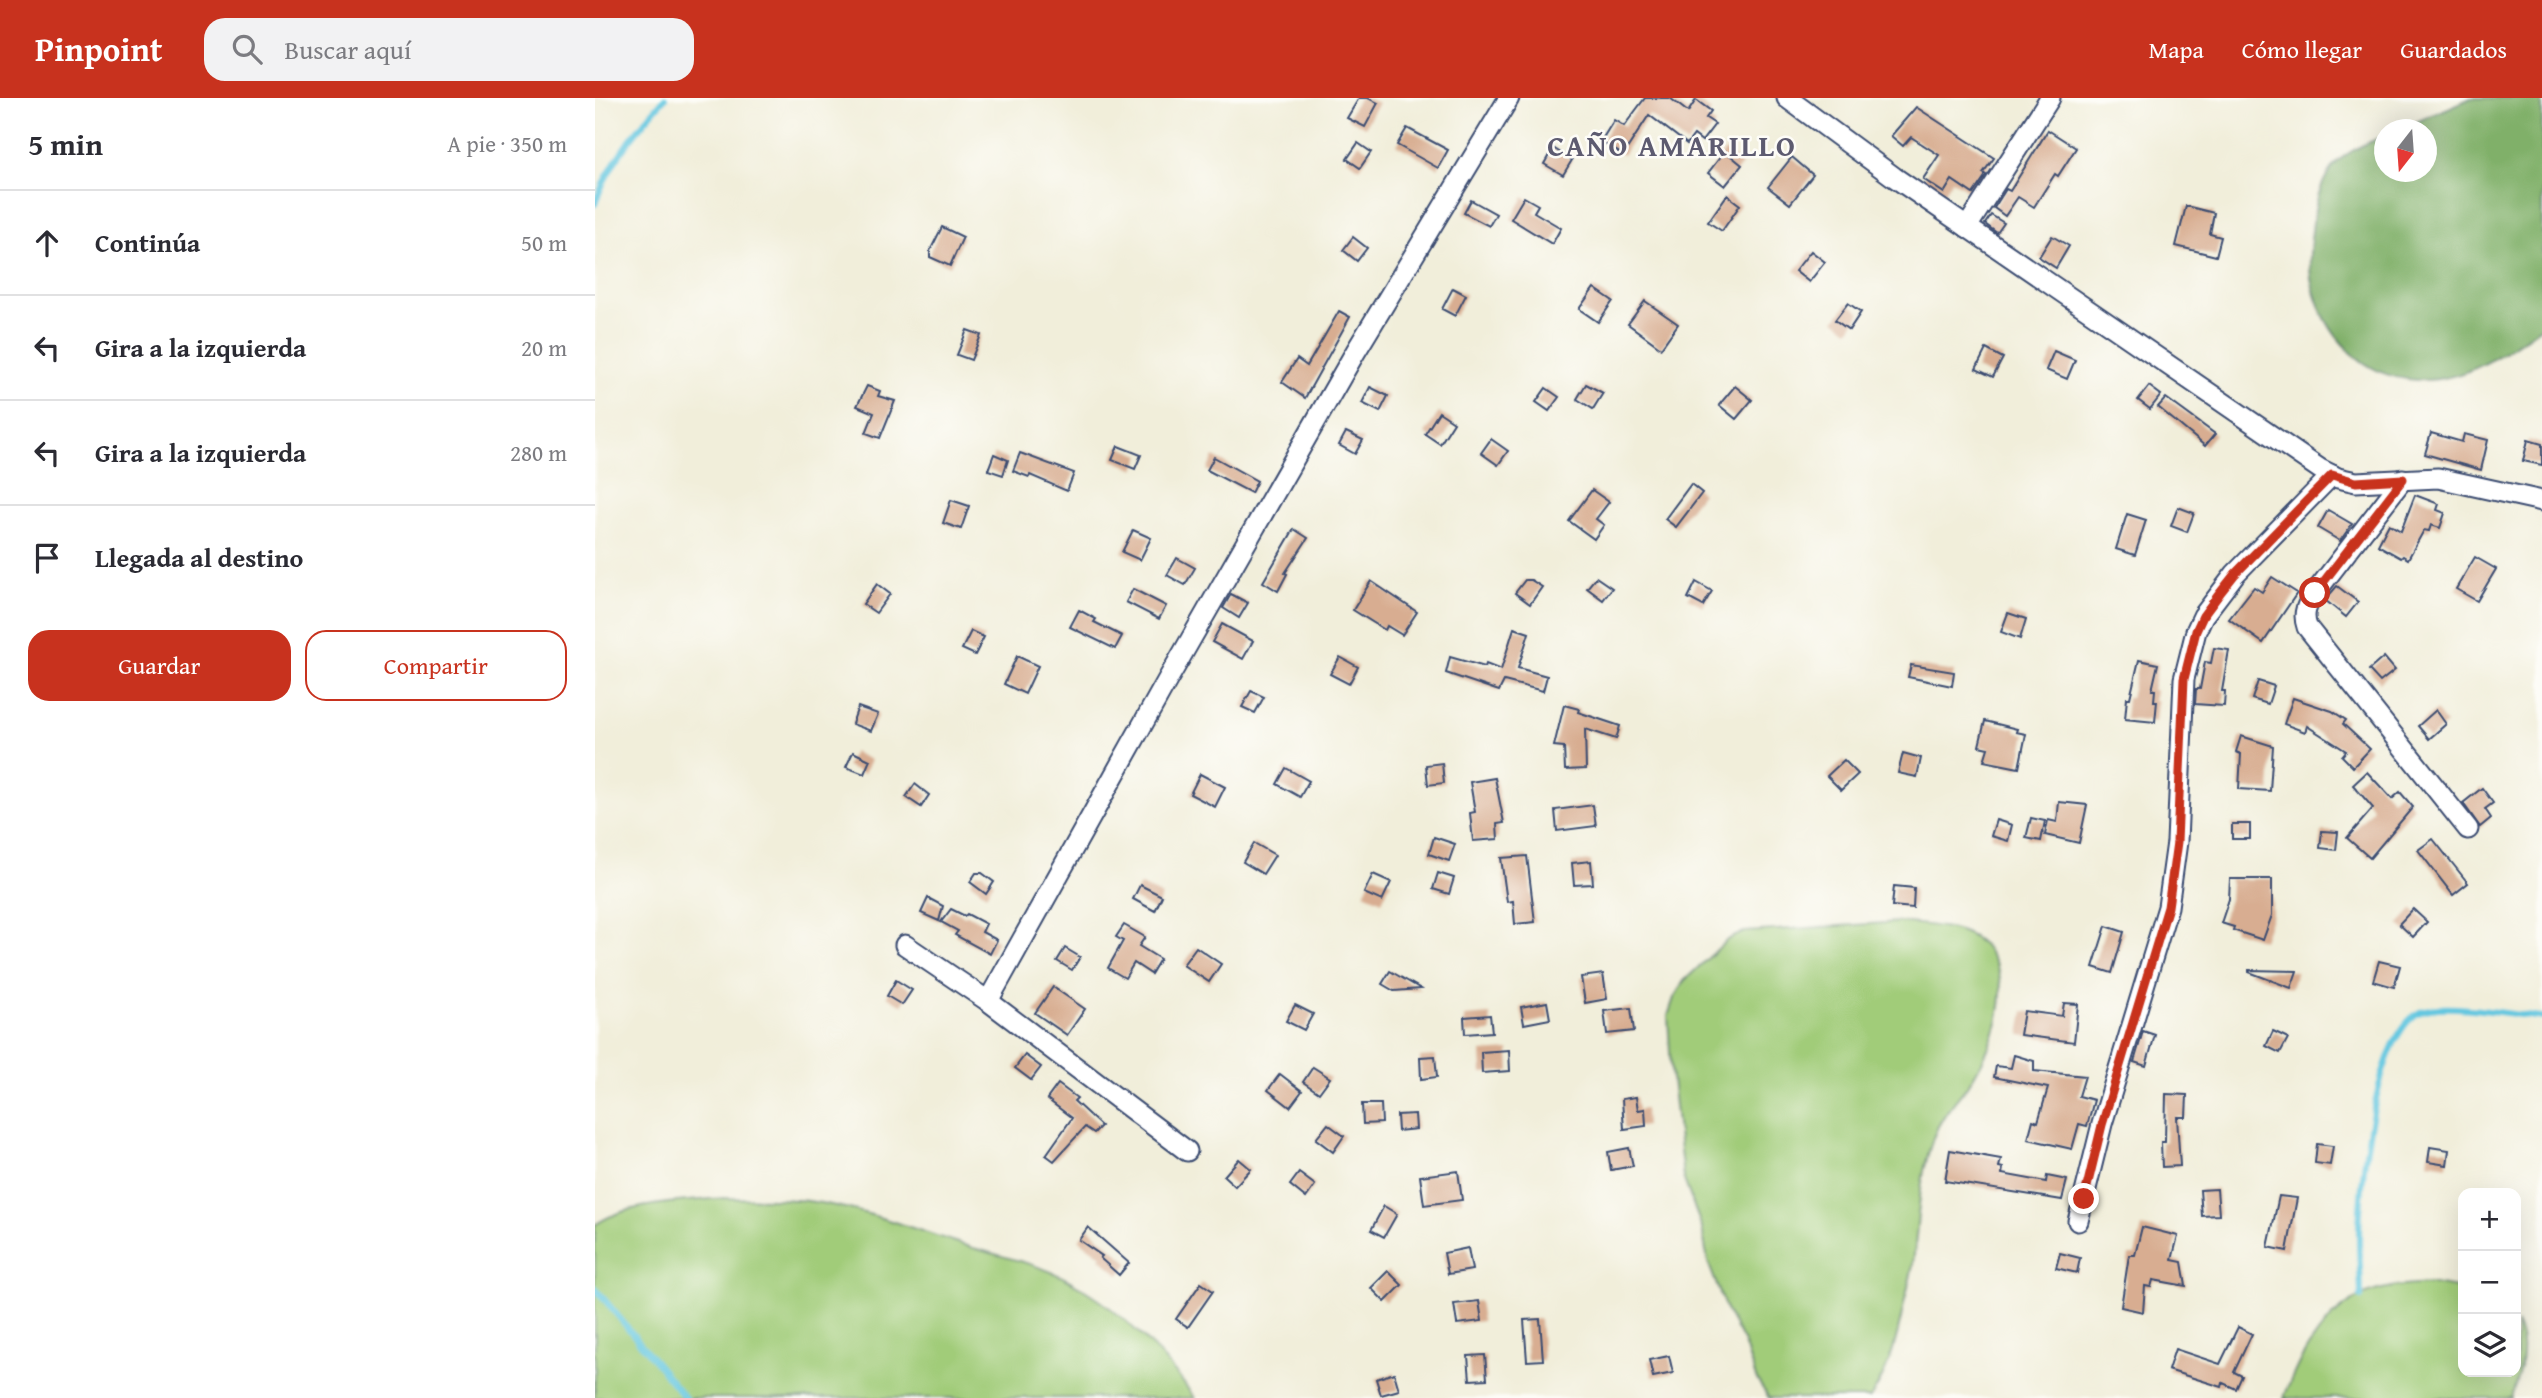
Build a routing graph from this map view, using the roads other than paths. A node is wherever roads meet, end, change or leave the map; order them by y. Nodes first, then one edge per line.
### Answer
1 (1509, 98) edge
2 (1787, 98) edge
3 (2049, 98) edge
4 (1967, 227) junction
5 (2332, 475) junction
6 (2403, 479) junction
7 (2542, 501) edge
8 (2468, 829) dead end
9 (905, 945) dead end
10 (988, 1001) junction
11 (1187, 1151) dead end
12 (2078, 1221) dead end

1 - 10 street
2 - 4 street
3 - 4 street
4 - 5 street
5 - 6 street
5 - 12 street
6 - 7 street
6 - 8 street
9 - 10 street
10 - 11 street

